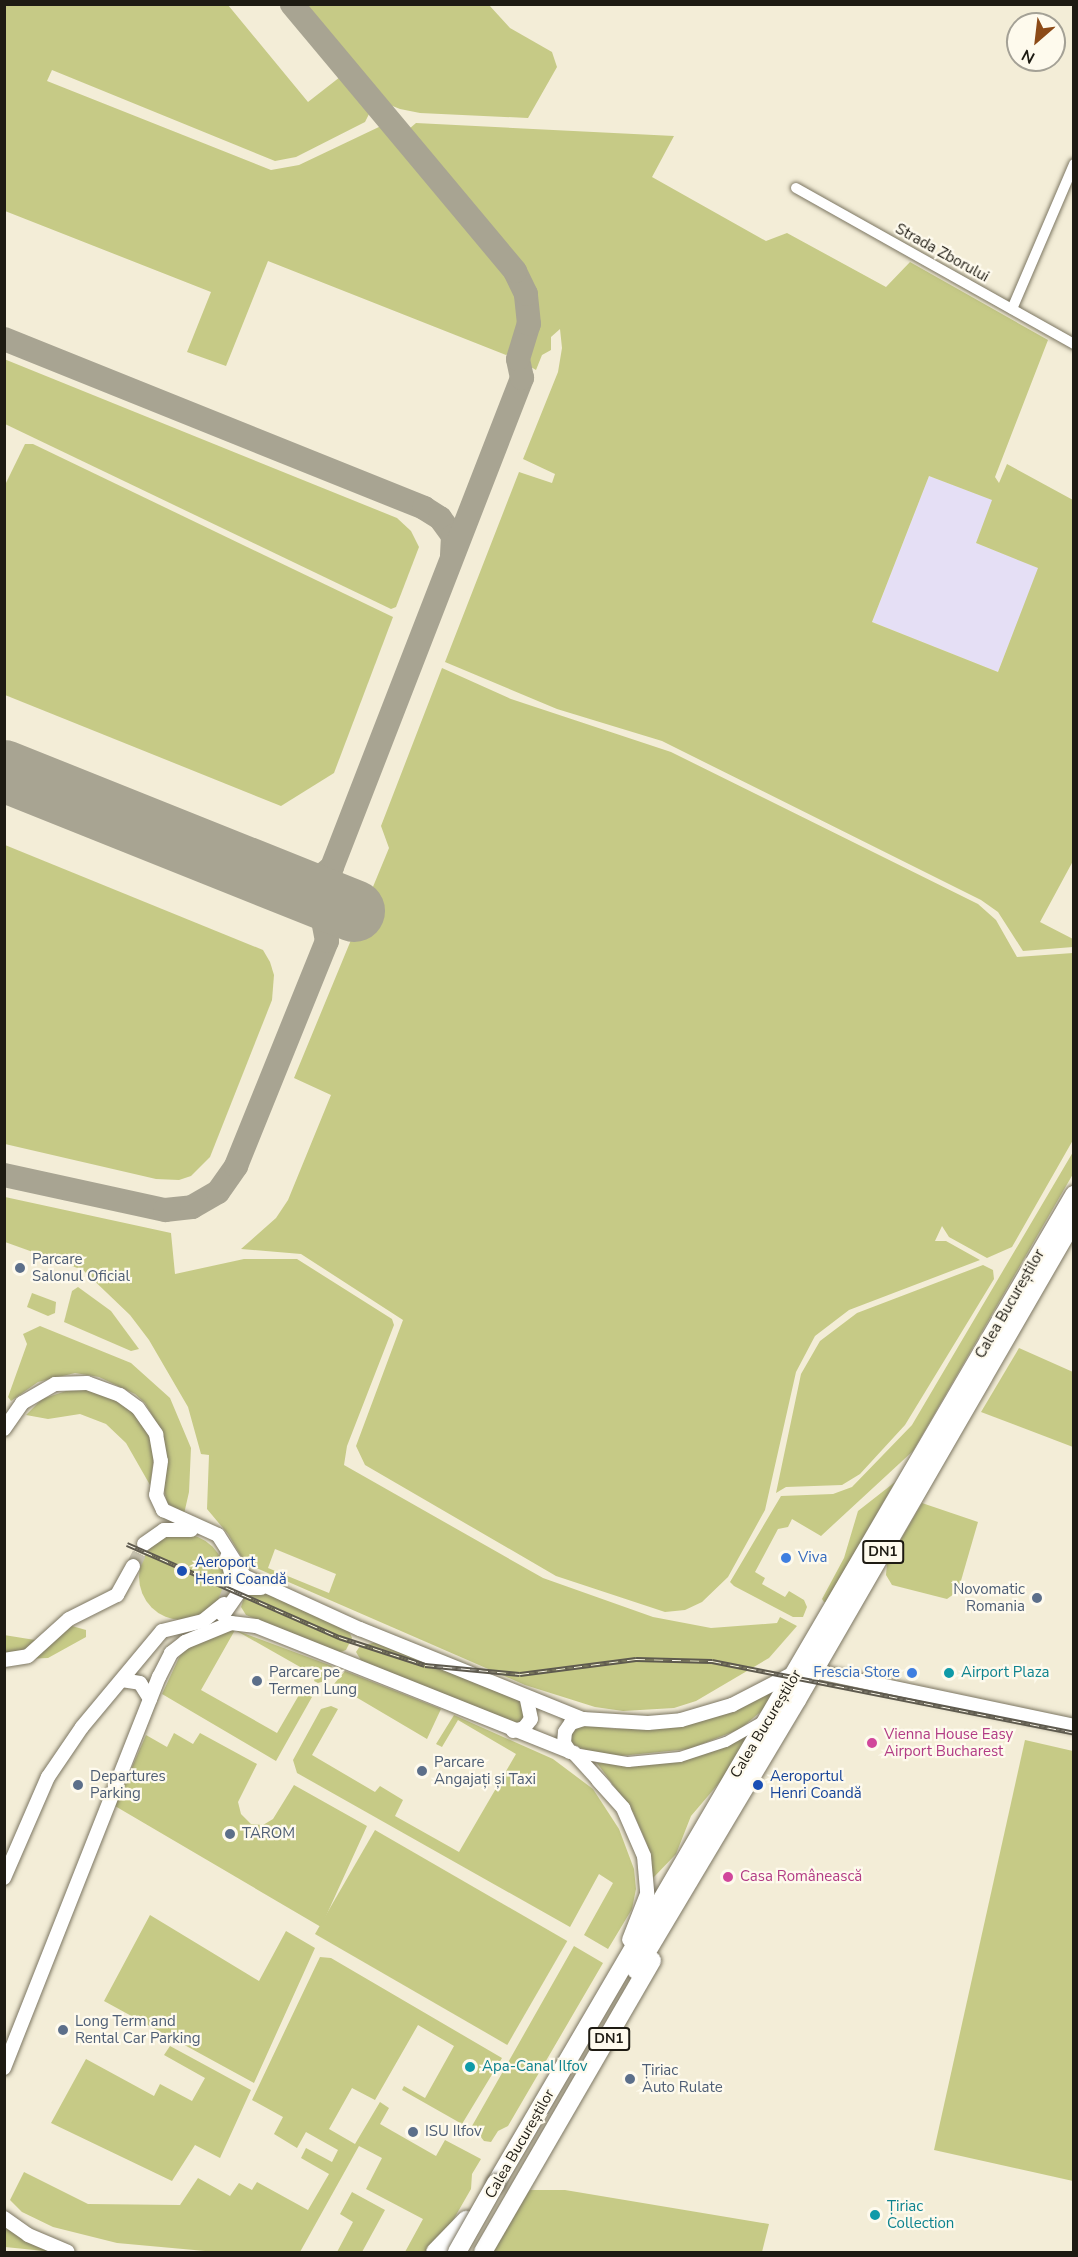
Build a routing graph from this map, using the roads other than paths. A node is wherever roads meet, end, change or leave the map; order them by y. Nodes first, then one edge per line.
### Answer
1 (1074, 164) edge
2 (796, 188) dead end
3 (1012, 309) junction
4 (1074, 344) edge
5 (1074, 1196) edge
6 (1074, 1220) edge
7 (4, 1429) edge
8 (144, 1544) tunnel mouth
9 (133, 1566) tunnel mouth
10 (232, 1581) tunnel mouth
11 (267, 1589) junction
12 (224, 1604) tunnel mouth
13 (153, 1643) junction
14 (4, 1660) edge
15 (806, 1670) junction
16 (122, 1680) junction
17 (150, 1699) junction
18 (527, 1700) junction
19 (771, 1715) junction
20 (583, 1719) junction
21 (1074, 1726) edge
22 (513, 1731) junction
23 (556, 1748) junction
24 (572, 1752) junction
25 (604, 1786) junction
26 (4, 1878) edge
27 (683, 1879) junction
28 (617, 1964) junction
29 (602, 2016) junction
30 (4, 2068) edge
31 (483, 2189) junction
32 (511, 2205) junction
33 (4, 2218) edge
34 (466, 2220) junction
35 (68, 2253) edge
36 (435, 2253) edge
37 (447, 2253) edge
38 (457, 2253) edge
39 (470, 2253) edge
40 (483, 2253) edge

1 - 3 street
2 - 3 street, Strada Zborului
3 - 4 street, Strada Zborului
5 - 15 highway, Calea Bucureștilor / DN1
6 - 15 highway, Calea Bucureștilor / DN1
7 - 11 street
8 - 10 street
9 - 14 street
11 - 13 street
11 - 18 street
12 - 13 street
13 - 16 street
15 - 19 highway, Calea Bucureștilor / DN1
15 - 20 street
15 - 21 street
15 - 27 highway, Calea Bucureștilor / DN1
16 - 17 street
16 - 26 street
17 - 22 street
17 - 30 street
18 - 20 street
18 - 22 street
19 - 24 street
19 - 27 highway, Calea Bucureștilor / DN1
20 - 24 street
22 - 23 street
23 - 24 street
23 - 25 street
24 - 25 street
25 - 28 street
27 - 28 highway, DN1
27 - 29 highway, Calea Bucureștilor / DN1
27 - 32 highway, DN1
28 - 31 highway, DN1
29 - 38 highway, Calea Bucureștilor / DN1, bridge
29 - 39 highway, Calea Bucureștilor / DN1
31 - 32 highway
31 - 34 highway, DN1
32 - 40 highway, DN1
33 - 35 street
34 - 36 highway
34 - 37 highway, DN1

